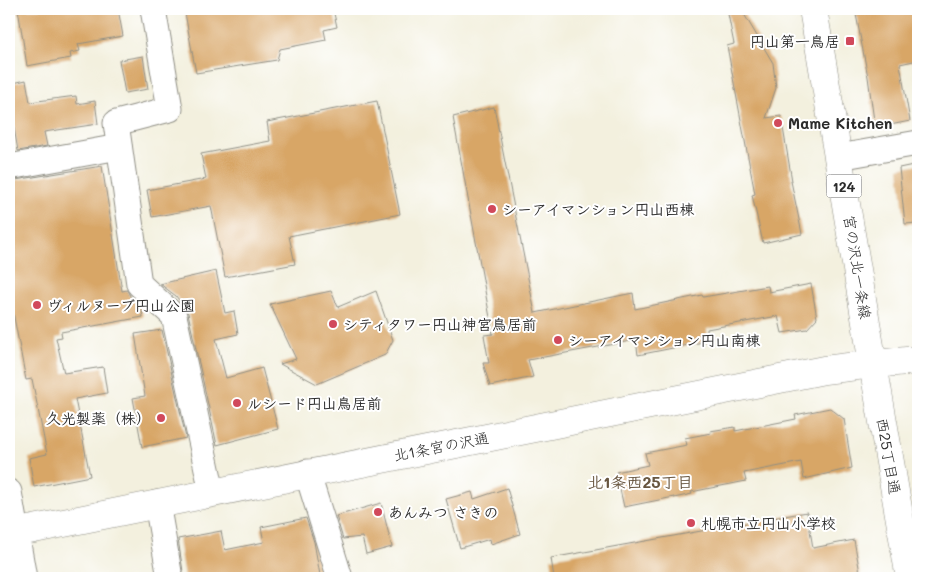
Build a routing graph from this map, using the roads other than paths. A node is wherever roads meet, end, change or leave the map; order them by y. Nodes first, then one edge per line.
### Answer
1 (153, 9) edge
2 (813, 9) edge
3 (918, 143) edge
4 (119, 147) junction
5 (839, 158) junction
6 (9, 167) edge
7 (918, 360) edge
8 (873, 364) junction
9 (307, 472) junction
10 (9, 492) edge
11 (212, 492) junction
12 (157, 503) junction
13 (12, 533) edge
14 (24, 578) edge
15 (170, 578) edge
16 (340, 578) edge
17 (910, 578) edge

1 - 4 street
2 - 5 street, 宮の沢北一条線 / 124
3 - 5 street
4 - 6 street
4 - 11 street
5 - 8 street, 宮の沢北一条線 / 124
7 - 8 street
8 - 9 street, 北1条宮の沢通
8 - 17 street, 西25丁目通
9 - 11 street, 北1条宮の沢通
9 - 16 street
10 - 13 street
11 - 12 street, 北1条宮の沢通
12 - 13 street, 北1条宮の沢通
12 - 15 street
13 - 14 street

